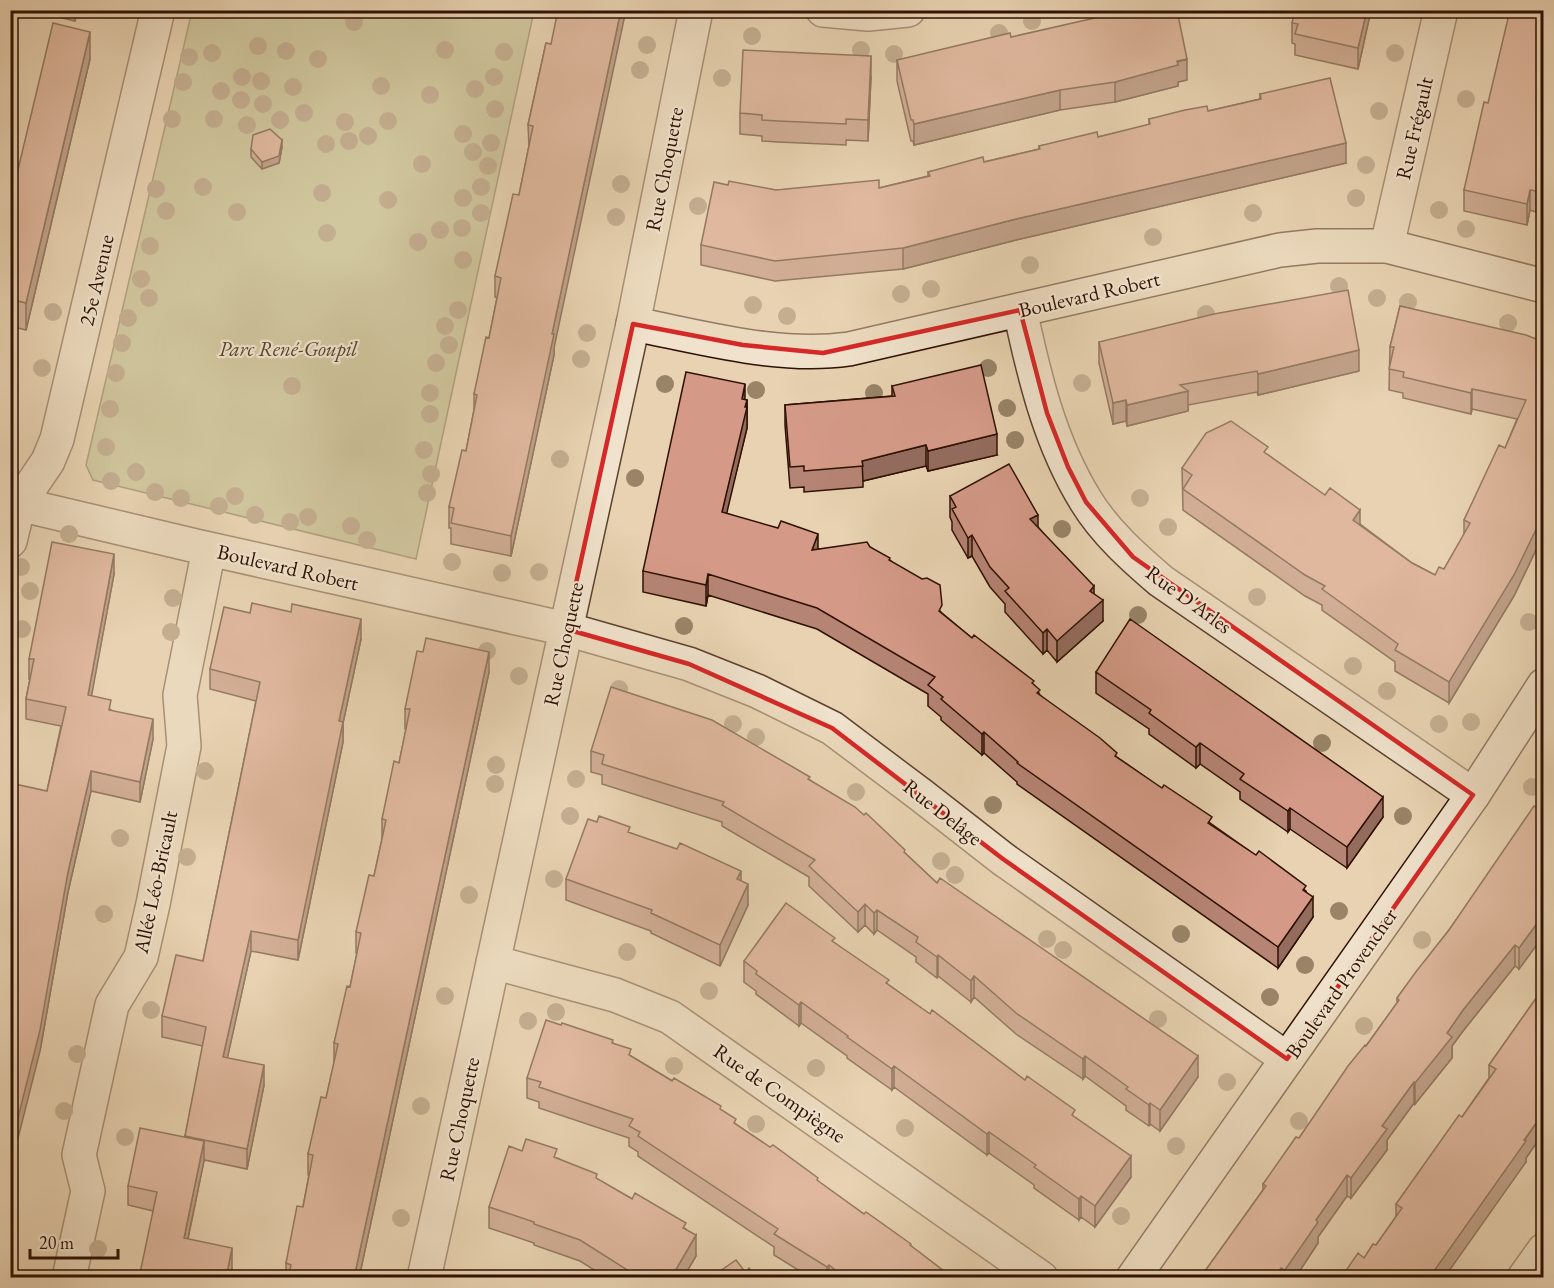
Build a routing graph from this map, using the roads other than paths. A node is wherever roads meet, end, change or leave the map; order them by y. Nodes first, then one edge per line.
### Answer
1 (158, 10) edge
2 (696, 10) edge
3 (823, 10) edge
4 (908, 10) edge
5 (1441, 10) edge
6 (1386, 246) junction
7 (1544, 286) edge
8 (1020, 310) junction
9 (633, 324) junction
10 (15, 503) edge
11 (10, 541) edge
12 (209, 549) junction
13 (566, 629) junction
14 (1544, 686) edge
15 (1473, 795) junction
16 (493, 962) junction
17 (1287, 1059) junction
18 (1544, 1250) edge
19 (69, 1278) edge
20 (424, 1278) edge
21 (1041, 1278) edge
22 (1133, 1278) edge
23 (1524, 1278) edge

1 - 10 street, 25e Avenue
2 - 9 street, Rue Choquette
3 - 4 street
5 - 6 street, Rue Frégault
6 - 7 street, Boulevard Robert
6 - 8 street, Boulevard Robert
8 - 9 street, Boulevard Robert
8 - 15 street, Rue D'Arles
9 - 13 street, Rue Choquette
10 - 11 street, 25e Avenue
10 - 12 street, Boulevard Robert
12 - 13 street, Boulevard Robert
12 - 19 street, Allée Léo-Bricault
13 - 16 street, Rue Choquette
13 - 17 street, Rue Delâge
14 - 15 street, Boulevard Provencher
15 - 17 street, Boulevard Provencher
16 - 20 street, Rue Choquette
16 - 21 street, Rue de Compiègne
17 - 22 street, Boulevard Provencher
18 - 23 street

